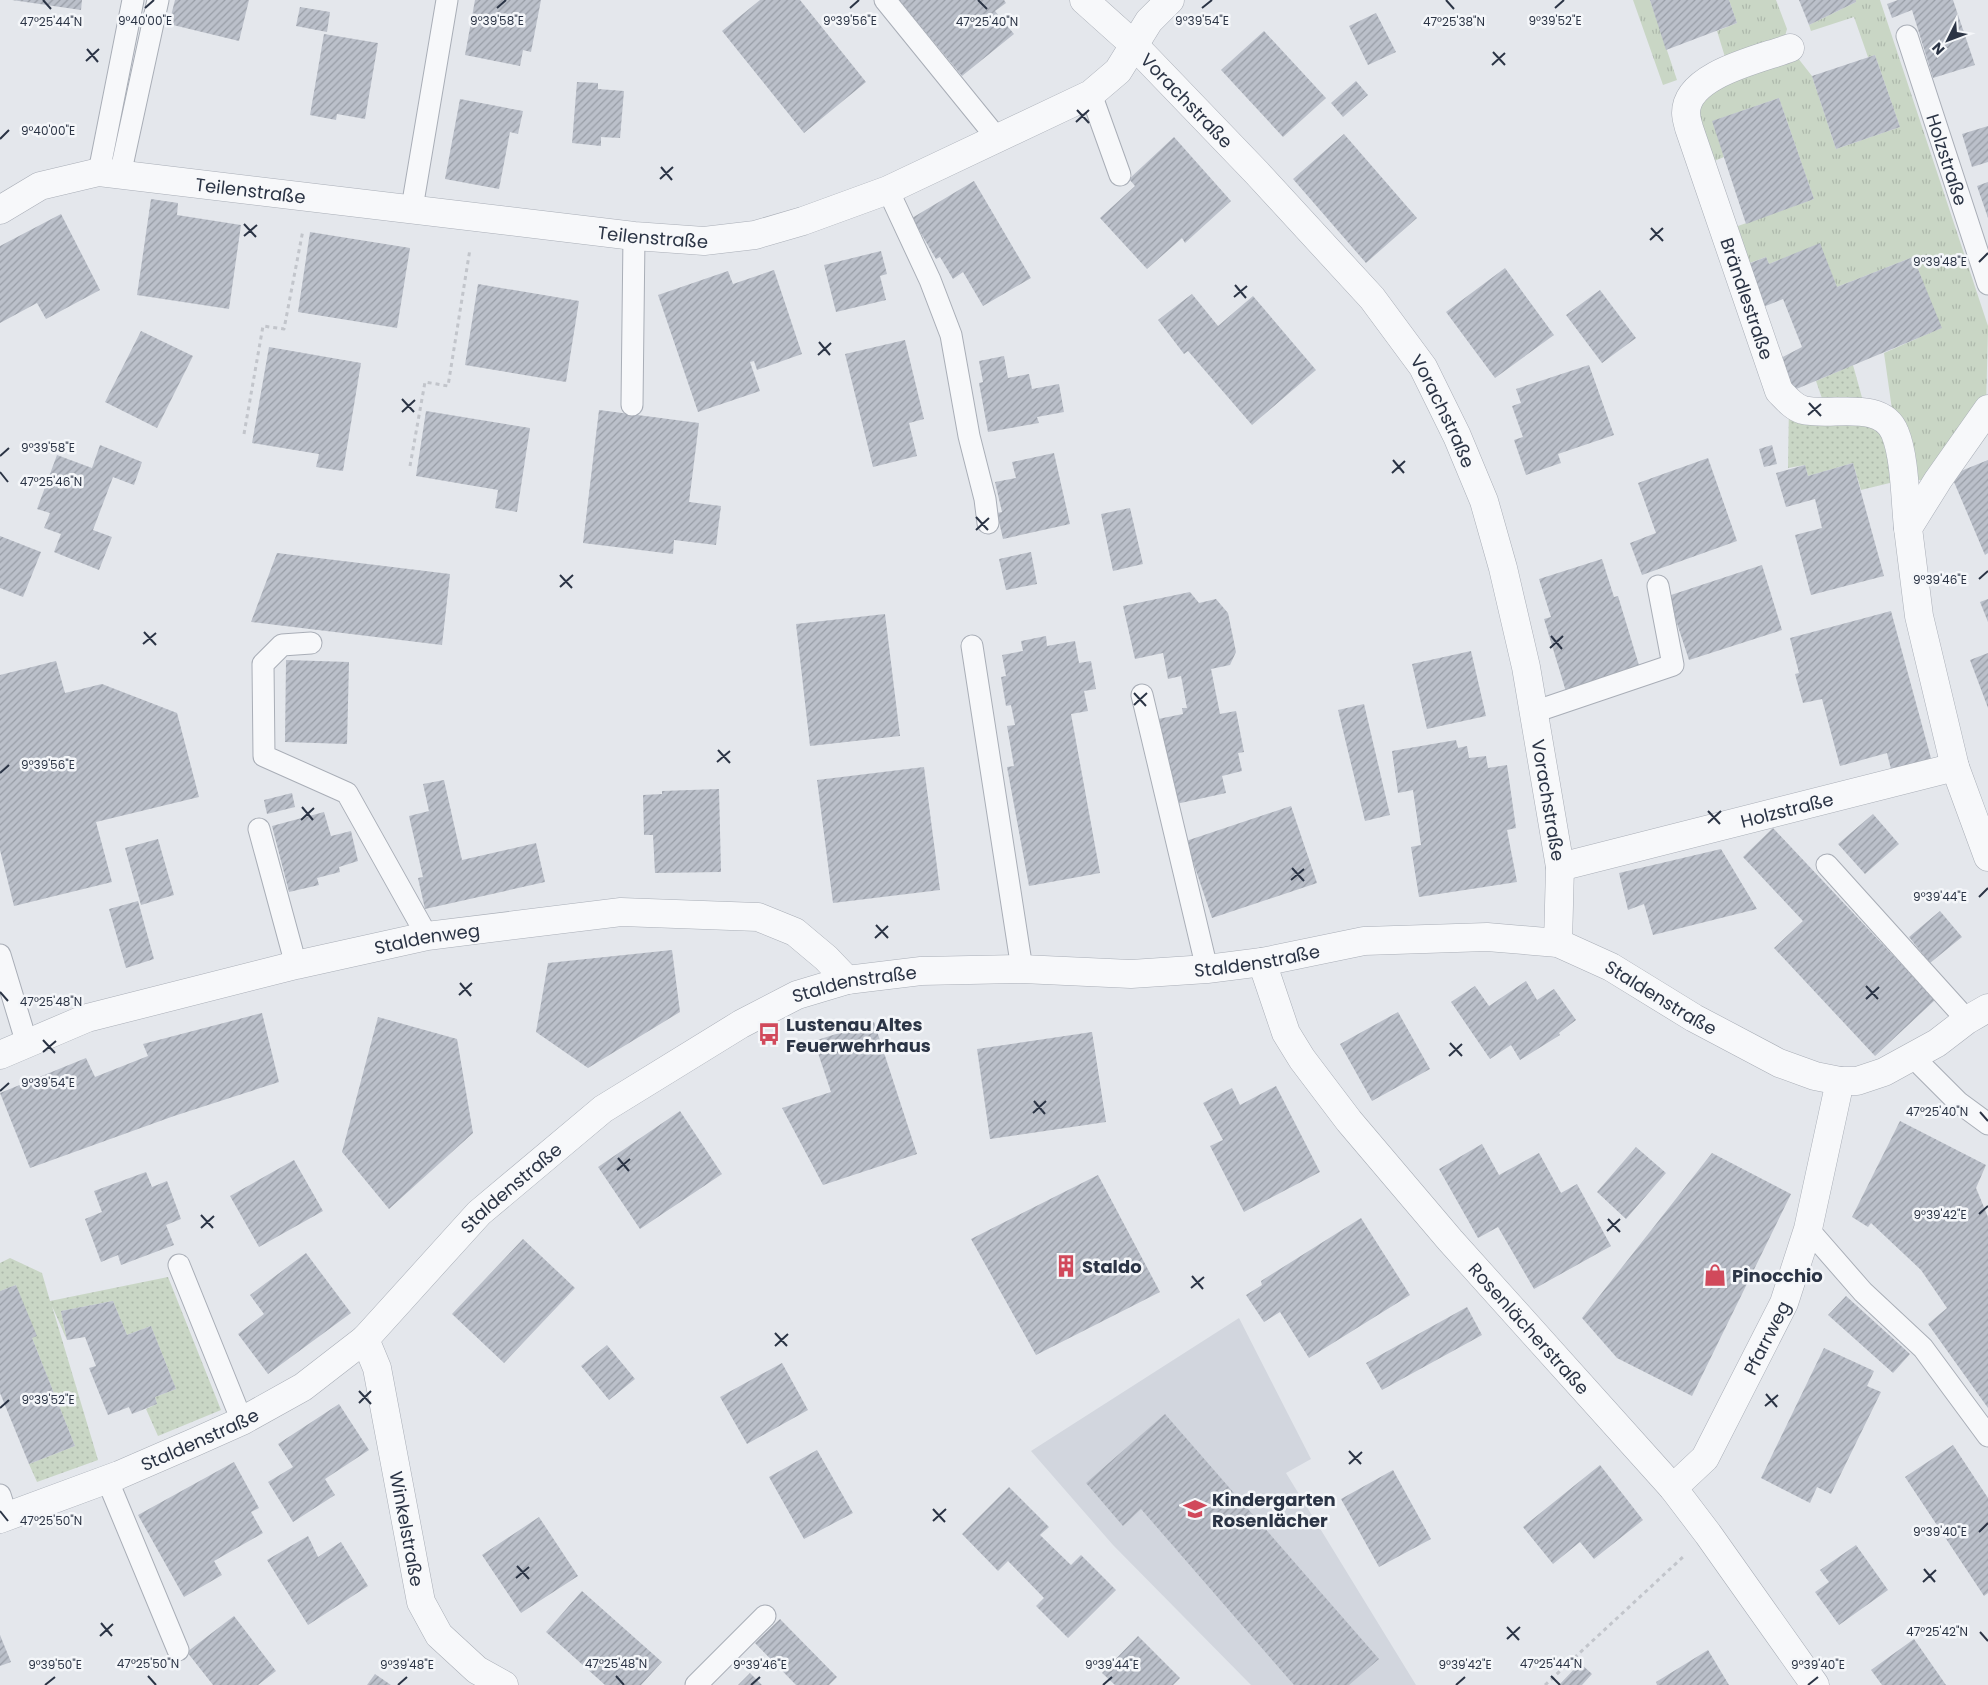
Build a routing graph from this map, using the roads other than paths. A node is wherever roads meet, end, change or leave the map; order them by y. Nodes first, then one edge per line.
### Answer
1 (133, 0) edge
2 (158, 0) edge
3 (447, 0) edge
4 (885, 0) edge
5 (1084, 0) edge
6 (1170, 0) edge
7 (1907, 36) dead end
8 (1133, 44) junction
9 (1790, 48) dead end
10 (1091, 94) junction
11 (997, 138) junction
12 (109, 173) junction
13 (1120, 175) dead end
14 (888, 190) junction
15 (412, 208) junction
16 (0, 210) edge
17 (634, 236) junction
18 (1988, 284) edge
19 (632, 404) dead end
20 (1988, 409) edge
21 (988, 522) dead end
22 (1908, 528) junction
23 (1658, 586) dead end
24 (311, 643) dead end
25 (972, 646) dead end
26 (1142, 695) dead end
27 (1534, 712) junction
28 (1955, 767) junction
29 (259, 829) dead end
30 (1988, 857) edge
31 (1827, 865) dead end
32 (1560, 867) junction
33 (427, 936) junction
34 (1558, 944) junction
35 (0, 955) edge
36 (1262, 962) junction
37 (296, 965) junction
38 (1022, 969) junction
39 (1207, 970) junction
40 (847, 980) junction
41 (1978, 1014) edge
42 (27, 1044) junction
43 (0, 1055) edge
44 (1913, 1058) junction
45 (1840, 1081) junction
46 (1988, 1124) edge
47 (1808, 1229) junction
48 (179, 1265) dead end
49 (365, 1339) junction
50 (242, 1420) junction
51 (1988, 1436) edge
52 (107, 1479) junction
53 (1673, 1488) junction
54 (2, 1510) edge
55 (765, 1616) dead end
56 (178, 1650) dead end
57 (504, 1685) edge
58 (696, 1685) edge
59 (1815, 1685) edge

1 - 12 lane
2 - 12 lane
3 - 15 lane
4 - 11 lane
5 - 8 street, Vorachstraße
6 - 8 street, Teilenstraße
7 - 18 lane, Holzstraße
8 - 10 street, Teilenstraße
8 - 27 street, Vorachstraße
9 - 22 street, Brändlestraße
10 - 11 street, Teilenstraße
10 - 13 lane
11 - 14 street, Teilenstraße
12 - 15 street, Teilenstraße
12 - 16 street, Teilenstraße
14 - 17 street, Teilenstraße
14 - 21 lane
15 - 17 street, Teilenstraße
17 - 19 lane
20 - 22 street
22 - 28 street
23 - 27 lane
24 - 33 lane
25 - 38 lane
26 - 39 lane
27 - 32 street, Vorachstraße
28 - 30 street
28 - 32 street, Holzstraße
29 - 37 lane
31 - 41 lane
32 - 34 street, Vorachstraße
33 - 37 street, Staldenweg
33 - 40 street, Staldenweg
34 - 36 street, Staldenstraße
34 - 45 street, Staldenstraße
35 - 42 lane
36 - 39 street, Staldenstraße
36 - 53 street, Rosenlächerstraße
37 - 42 street, Staldenweg
38 - 39 street, Staldenstraße
38 - 40 street, Staldenstraße
40 - 49 street, Staldenstraße
41 - 44 street
42 - 43 street, Staldenweg
44 - 45 street
44 - 46 lane
45 - 47 street, Pfarrweg
47 - 51 lane
47 - 53 street, Pfarrweg
48 - 50 lane
49 - 50 street, Staldenstraße
49 - 57 street, Winkelstraße
50 - 52 street, Staldenstraße
52 - 54 street, Staldenstraße
52 - 56 lane
53 - 59 street, Rosenlächerstraße
55 - 58 lane

